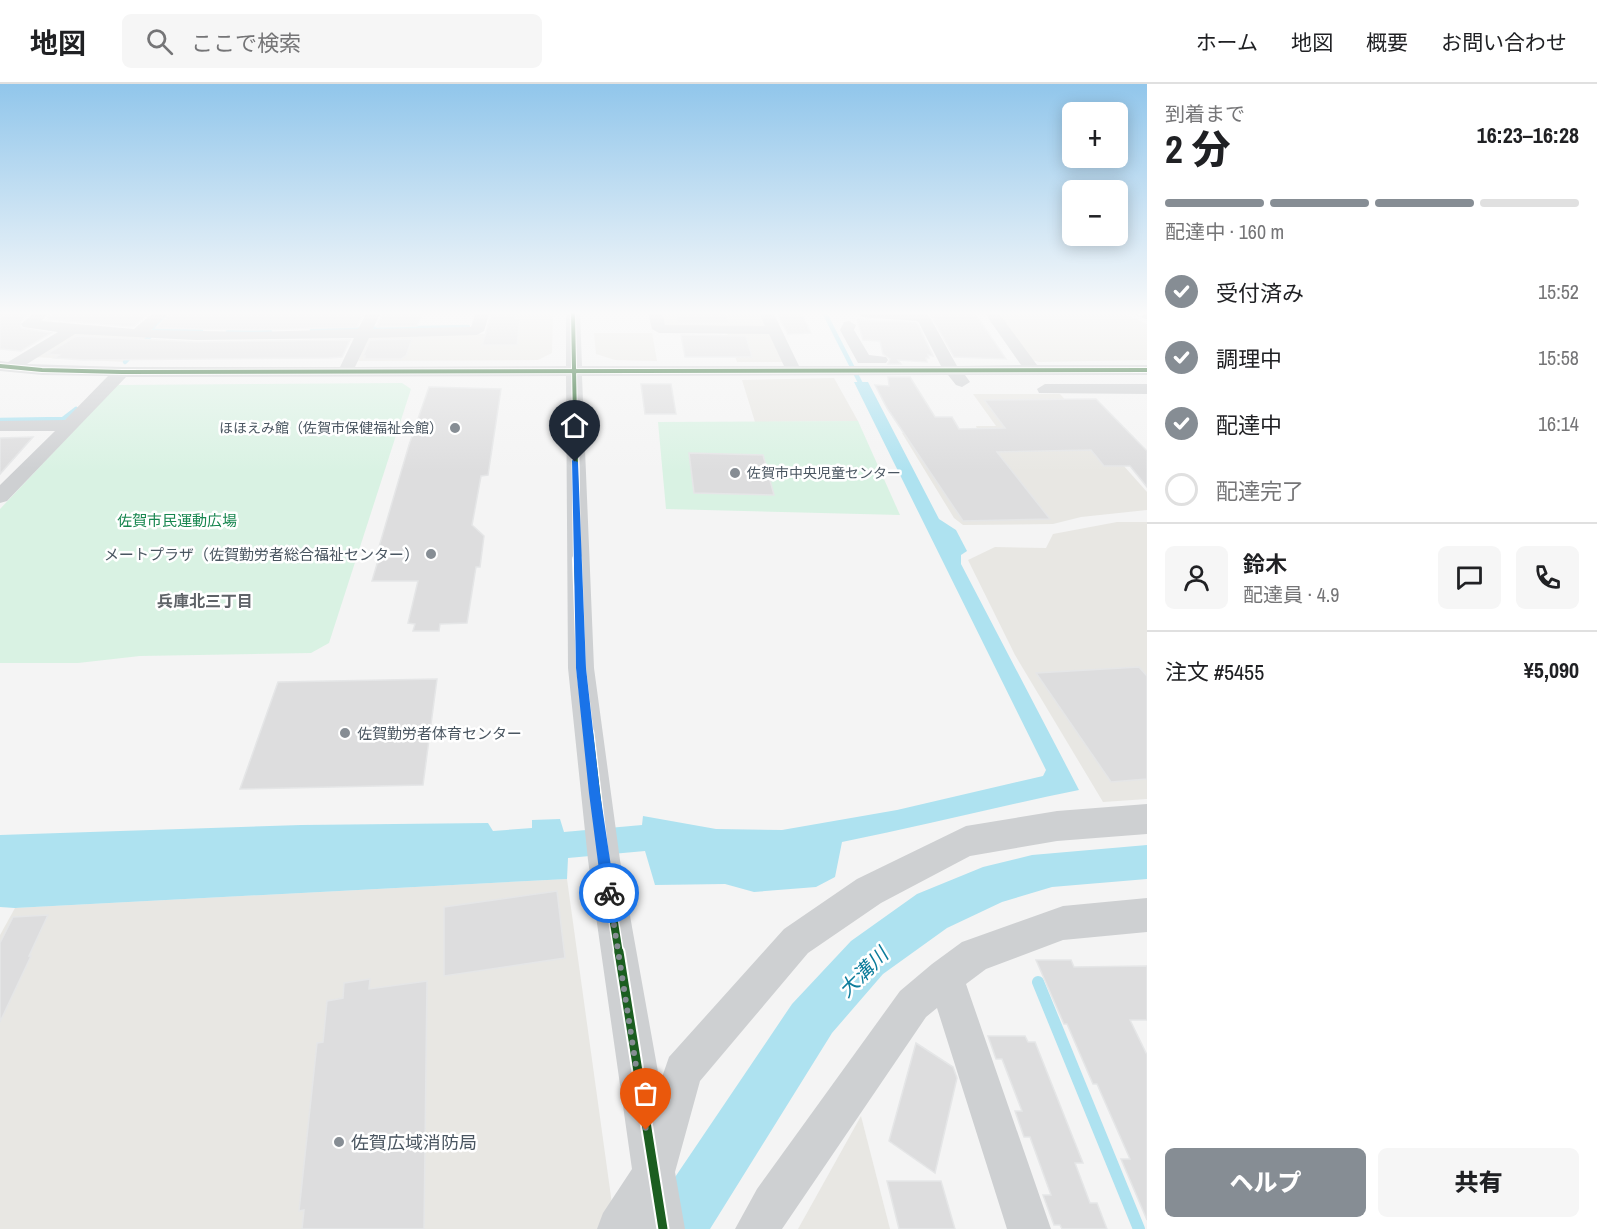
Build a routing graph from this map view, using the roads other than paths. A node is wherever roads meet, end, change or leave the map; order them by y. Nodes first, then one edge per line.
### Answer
1 (348, 365) edge
2 (573, 365) edge
3 (791, 365) edge
4 (949, 365) edge
5 (1028, 365) edge
6 (6, 366) edge
7 (870, 366) joint
8 (573, 370) junction
9 (1147, 370) edge
10 (794, 371) junction
11 (1032, 371) junction
12 (122, 372) junction
13 (345, 372) junction
14 (953, 372) junction
15 (979, 389) dead end
16 (1027, 389) dead end
17 (1147, 389) edge
18 (70, 424) junction
19 (0, 426) edge
20 (4, 489) edge
21 (1147, 819) edge
22 (1147, 915) edge
23 (945, 977) junction
24 (658, 1200) edge
25 (619, 1229) edge
26 (757, 1229) edge
27 (1029, 1229) edge

1 - 13 street
2 - 8 street
3 - 10 street
4 - 14 street
5 - 11 street
6 - 12 street
7 - 10 street
7 - 14 street
8 - 10 street
8 - 13 street
8 - 24 street
9 - 11 street
11 - 14 street
12 - 13 street
12 - 18 street
14 - 15 street
16 - 17 street
18 - 19 street
18 - 20 street
21 - 24 street
22 - 23 street
23 - 26 street
23 - 27 street
24 - 25 street

